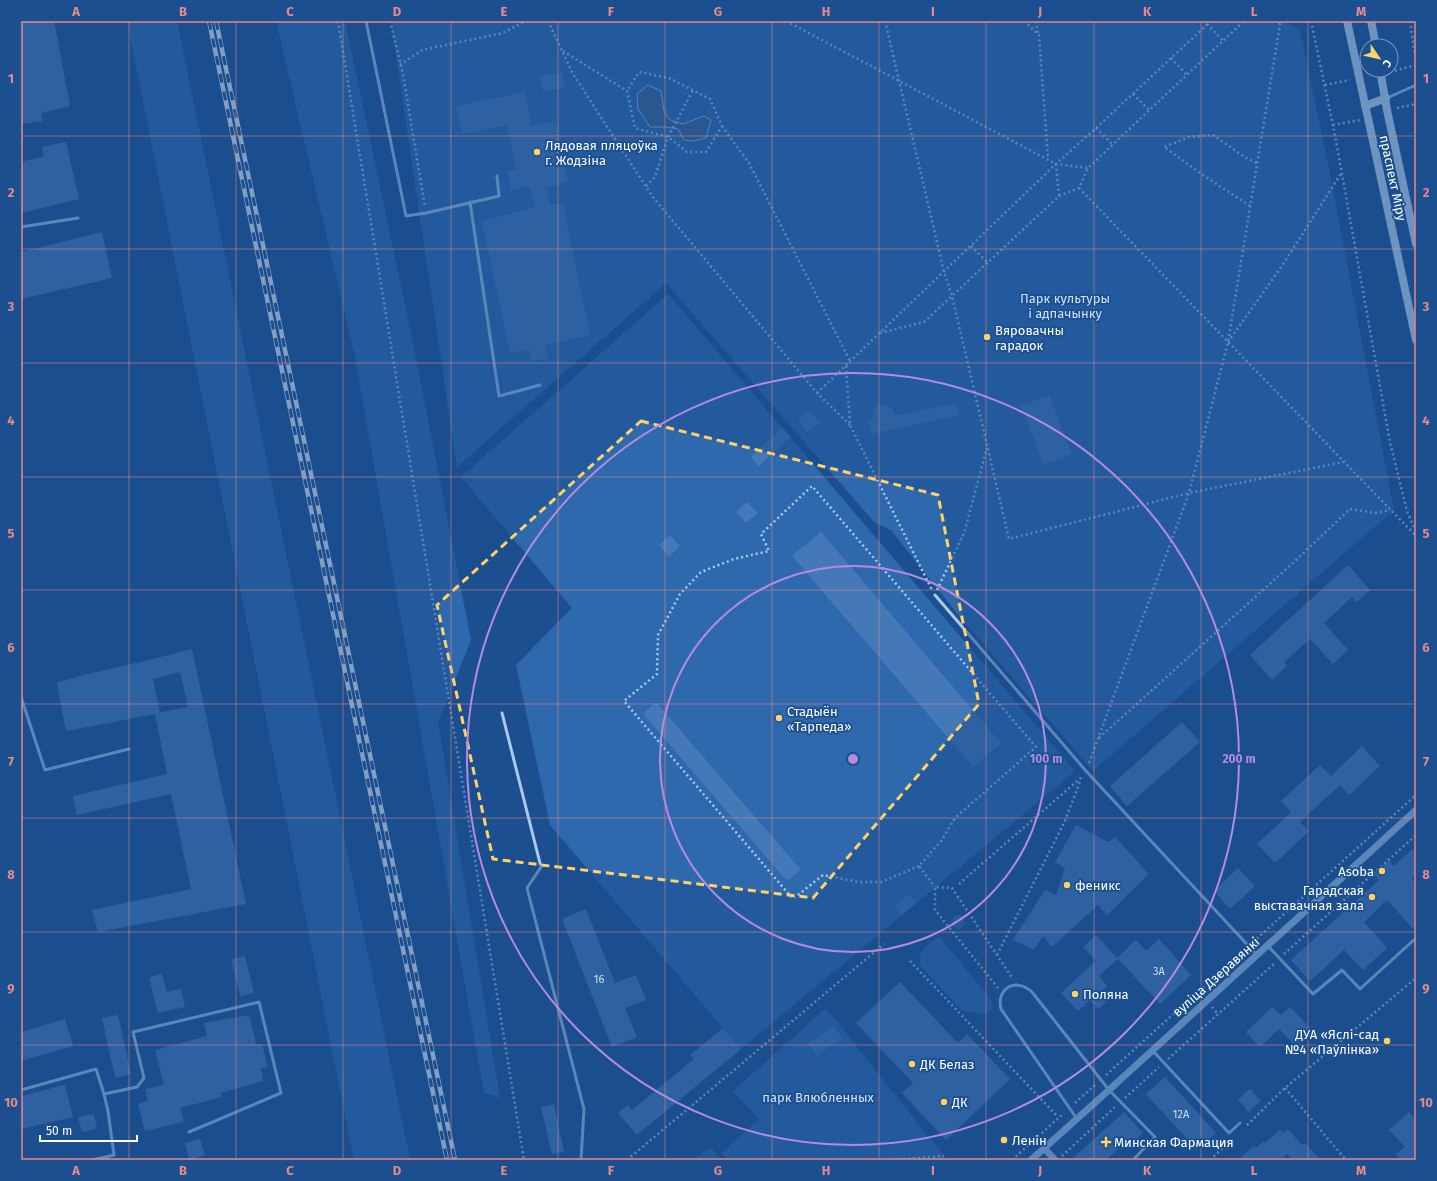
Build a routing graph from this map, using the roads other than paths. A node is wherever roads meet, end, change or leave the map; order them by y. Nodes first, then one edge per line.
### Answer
1 (366, 21) edge
2 (1347, 21) edge
3 (1371, 21) edge
4 (1374, 38) edge
5 (1382, 78) edge
6 (1416, 85) edge
7 (1386, 98) junction
8 (1365, 106) junction
9 (497, 176) dead end
10 (470, 202) junction
11 (78, 218) dead end
12 (21, 227) edge
13 (1416, 244) edge
14 (1416, 340) edge
15 (540, 385) dead end
16 (935, 595) road end
17 (21, 697) edge
18 (502, 713) dead end
19 (129, 749) dead end
20 (1416, 810) edge
21 (1416, 938) edge
22 (1268, 946) junction
23 (1257, 956) junction
24 (1153, 1050) junction
25 (21, 1090) edge
26 (1109, 1090) junction
27 (104, 1094) junction
28 (1077, 1119) junction
29 (1240, 1123) dead end
30 (188, 1132) dead end
31 (1044, 1148) junction
32 (92, 1160) edge
33 (581, 1160) edge
34 (1031, 1160) edge
35 (1056, 1160) edge
36 (1132, 1160) edge

1 - 10 lane
2 - 8 main road, праспект Міру
3 - 4 main road
5 - 7 main road, праспект Міру
6 - 7 lane
7 - 8 main road
7 - 13 main road, праспект Міру
8 - 14 main road, праспект Міру
9 - 10 lane
10 - 15 lane
11 - 12 lane
16 - 23 lane
17 - 19 lane
18 - 33 lane
20 - 22 street, вуліца Дзеравянкі
21 - 22 lane
22 - 23 street, вуліца Дзеравянкі
23 - 24 street, вуліца Дзеравянкі
24 - 26 street, вуліца Дзеравянкі
24 - 29 lane
25 - 27 lane
26 - 28 street, вуліца Дзеравянкі
26 - 28 lane
26 - 36 lane
27 - 30 lane
27 - 32 lane
28 - 31 street, вуліца Дзеравянкі
31 - 34 street, вуліца Дзеравянкі
31 - 35 street

